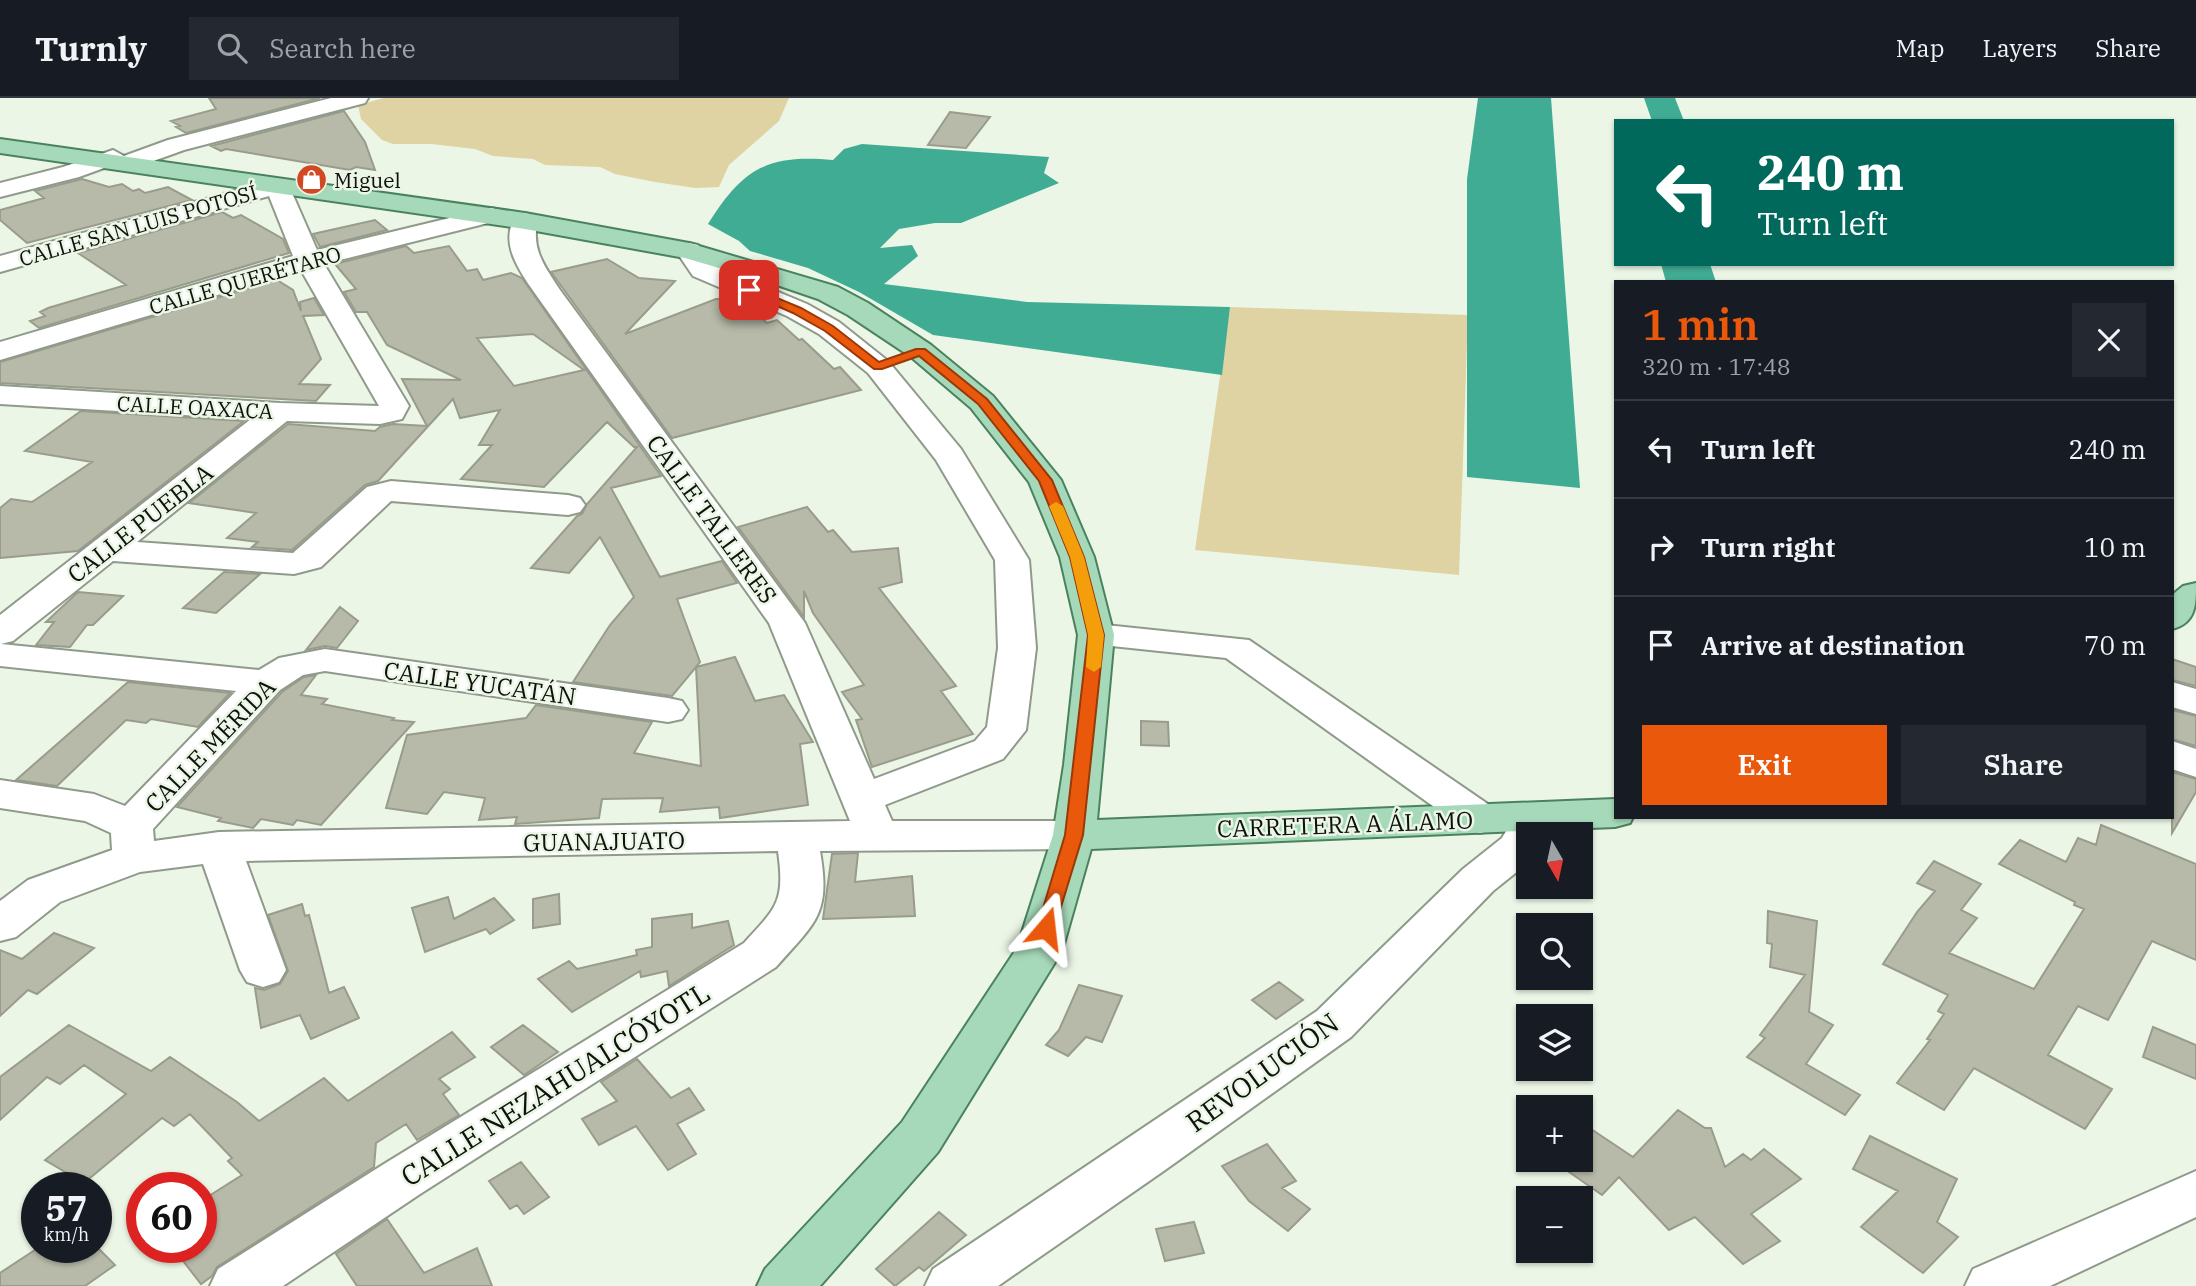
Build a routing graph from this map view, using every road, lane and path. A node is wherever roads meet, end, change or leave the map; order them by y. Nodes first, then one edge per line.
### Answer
1 (357, 98) edge
2 (0, 138) edge
3 (0, 146) edge
4 (119, 160) junction
5 (277, 186) junction
6 (0, 190) edge
7 (508, 218) junction
8 (689, 251) junction
9 (308, 260) junction
10 (0, 264) edge
11 (0, 351) edge
12 (921, 351) junction
13 (878, 367) junction
14 (0, 395) edge
15 (280, 412) junction
16 (568, 505) dead end
17 (106, 550) junction
18 (2196, 594) edge
19 (2174, 614) edge
20 (0, 633) edge
21 (1096, 635) junction
22 (0, 656) edge
23 (279, 674) junction
24 (2174, 695) edge
25 (2196, 702) edge
26 (667, 710) dead end
27 (2174, 755) edge
28 (2196, 764) edge
29 (0, 794) edge
30 (1614, 813) edge
31 (870, 817) junction
32 (1535, 817) junction
33 (1480, 819) junction
34 (1074, 835) junction
35 (797, 838) junction
36 (133, 842) junction
37 (219, 847) junction
38 (0, 925) edge
39 (263, 970) dead end
40 (2196, 1193) edge
41 (238, 1286) edge
42 (785, 1286) edge
43 (953, 1286) edge
44 (1993, 1286) edge

1 - 4 street
2 - 4 main road
3 - 4 main road
4 - 5 main road
4 - 6 street
5 - 7 main road
5 - 9 street
5 - 10 street, CALLE SAN LUIS POTOSÍ
7 - 8 main road
7 - 9 street, CALLE QUERÉTARO
7 - 31 street, CALLE TALLERES
8 - 12 main road
8 - 13 street
9 - 11 street, CALLE QUERÉTARO
9 - 15 street, CALLE OAXACA
12 - 13 street
12 - 21 main road
13 - 31 street
14 - 15 street, CALLE OAXACA
15 - 17 street, CALLE PUEBLA
16 - 17 street
17 - 20 street, CALLE PUEBLA
18 - 19 main road
21 - 33 street
21 - 34 main road
22 - 23 street, CALLE YUCATÁN
23 - 26 street, CALLE YUCATÁN
23 - 36 street, CALLE MÉRIDA
24 - 25 street
27 - 28 street
29 - 36 street
30 - 32 main road, CARRETERA A ÁLAMO
31 - 34 street, GUANAJUATO
31 - 35 street, GUANAJUATO
32 - 33 main road, CARRETERA A ÁLAMO
32 - 43 street, REVOLUCIÓN
33 - 34 main road, CARRETERA A ÁLAMO
34 - 42 main road
35 - 37 street, GUANAJUATO
35 - 41 street, CALLE NEZAHUALCÓYOTL
36 - 37 street, GUANAJUATO
36 - 38 street
37 - 39 street
40 - 44 street

